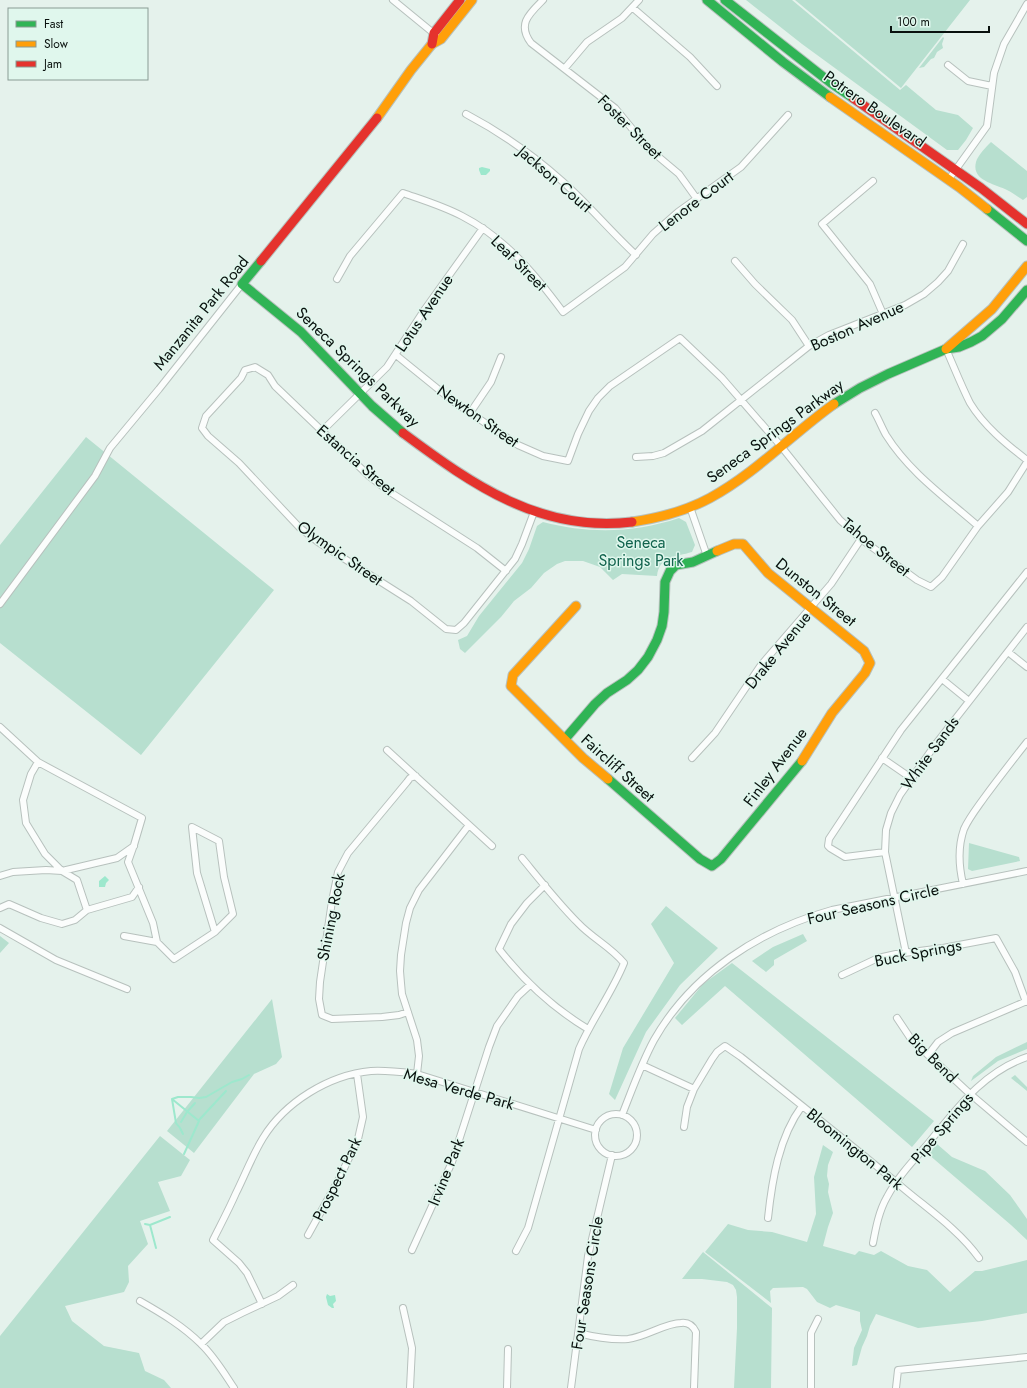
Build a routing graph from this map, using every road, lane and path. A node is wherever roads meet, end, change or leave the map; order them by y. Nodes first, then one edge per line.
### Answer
1 (393, 0) edge
2 (460, 0) edge
3 (472, 0) edge
4 (542, 0) edge
5 (639, 0) edge
6 (708, 0) edge
7 (725, 0) edge
8 (1027, 4) edge
9 (633, 8) junction
10 (437, 36) junction
11 (948, 65) dead end
12 (565, 68) junction
13 (717, 86) dead end
14 (992, 86) junction
15 (466, 114) dead end
16 (788, 116) dead end
17 (955, 170) junction
18 (949, 180) junction
19 (873, 181) dead end
20 (697, 199) junction
21 (1027, 224) edge
22 (483, 228) junction
23 (1027, 241) edge
24 (963, 244) dead end
25 (636, 255) junction
26 (735, 261) dead end
27 (1027, 266) edge
28 (337, 279) dead end
29 (242, 284) junction
30 (1027, 290) edge
31 (563, 312) joint
32 (883, 314) junction
33 (809, 346) junction
34 (946, 349) junction
35 (396, 355) junction
36 (501, 357) dead end
37 (255, 367) joint
38 (360, 393) junction
39 (742, 400) junction
40 (470, 413) junction
41 (875, 413) dead end
42 (322, 431) junction
43 (780, 445) junction
44 (636, 457) dead end
45 (1027, 461) edge
46 (568, 462) joint
47 (690, 508) junction
48 (534, 512) junction
49 (978, 526) junction
50 (861, 539) junction
51 (707, 556) junction
52 (506, 571) junction
53 (1027, 572) edge
54 (0, 604) edge
55 (576, 606) dead end
56 (812, 608) junction
57 (1027, 627) edge
58 (1008, 652) junction
59 (870, 662) joint
60 (1027, 667) edge
61 (942, 679) junction
62 (970, 701) junction
63 (0, 727) edge
64 (565, 739) junction
65 (1027, 742) edge
66 (387, 750) dead end
67 (692, 758) dead end
68 (882, 758) junction
69 (38, 762) junction
70 (416, 776) junction
71 (911, 778) junction
72 (469, 825) junction
73 (134, 845) junction
74 (492, 846) dead end
75 (885, 852) junction
76 (522, 858) dead end
77 (712, 866) joint
78 (62, 871) junction
79 (1027, 871) edge
80 (0, 876) edge
81 (963, 884) junction
82 (545, 885) junction
83 (139, 887) junction
84 (894, 898) junction
85 (0, 908) edge
86 (87, 910) junction
87 (0, 928) edge
88 (215, 932) junction
89 (124, 936) dead end
90 (157, 942) junction
91 (906, 953) junction
92 (842, 975) dead end
93 (530, 986) junction
94 (127, 989) dead end
95 (1027, 1001) edge
96 (408, 1012) junction
97 (897, 1018) dead end
98 (588, 1029) junction
99 (928, 1055) junction
100 (1027, 1057) edge
101 (642, 1065) junction
102 (357, 1074) junction
103 (417, 1074) junction
104 (694, 1089) junction
105 (474, 1092) junction
106 (969, 1093) junction
107 (802, 1106) junction
108 (622, 1116) junction
109 (559, 1118) junction
110 (684, 1127) dead end
111 (596, 1130) junction
112 (1027, 1142) edge
113 (612, 1156) junction
114 (896, 1182) junction
115 (768, 1218) dead end
116 (308, 1235) dead end
117 (873, 1243) dead end
118 (412, 1250) dead end
119 (516, 1251) dead end
120 (979, 1258) dead end
121 (293, 1284) dead end
122 (140, 1301) dead end
123 (262, 1304) junction
124 (403, 1308) dead end
125 (818, 1319) dead end
126 (578, 1333) junction
127 (201, 1344) junction
128 (508, 1349) dead end
129 (1027, 1357) edge
130 (234, 1388) edge
131 (410, 1388) edge
132 (507, 1388) edge
133 (571, 1388) edge
134 (694, 1388) edge
135 (811, 1388) edge
136 (896, 1388) edge

1 - 10 street
2 - 10 street, Manzanita Park Road
3 - 10 street, Manzanita Park Road
4 - 12 street, Foster Street
5 - 9 street
6 - 18 street, Potrero Boulevard
7 - 17 street, Potrero Boulevard
8 - 14 street
9 - 12 street
9 - 13 street
10 - 29 street, Manzanita Park Road
11 - 14 street
12 - 20 street, Foster Street
14 - 17 street
15 - 25 street, Jackson Court
16 - 20 street, Lenore Court
17 - 18 street
17 - 21 street, Potrero Boulevard
18 - 23 street, Potrero Boulevard
19 - 32 street
20 - 25 street, Lenore Court
22 - 28 street, Leaf Street
22 - 31 street, Leaf Street
22 - 35 street, Lotus Avenue
24 - 32 street, Boston Avenue
25 - 31 street, Lenore Court
26 - 33 street
27 - 34 street, Seneca Springs Parkway
29 - 38 street, Seneca Springs Parkway
29 - 54 street, Manzanita Park Road
30 - 34 street, Seneca Springs Parkway
32 - 33 street, Boston Avenue
33 - 39 street, Boston Avenue
34 - 43 street, Seneca Springs Parkway
34 - 45 street
35 - 38 street, Lotus Avenue
35 - 40 street, Newton Street
36 - 40 street
37 - 42 street, Estancia Street
37 - 52 street, Olympic Street
38 - 42 street, Lotus Avenue
38 - 48 street, Seneca Springs Parkway
39 - 43 street, Tahoe Street
39 - 44 street, Boston Avenue
39 - 46 street, Tahoe Street
40 - 46 street, Newton Street
41 - 49 street
42 - 52 street, Estancia Street
43 - 47 street, Seneca Springs Parkway
43 - 50 street, Tahoe Street
45 - 49 street
47 - 48 street, Seneca Springs Parkway
47 - 51 street
48 - 52 street
49 - 50 street, Tahoe Street
50 - 56 street, Drake Avenue
51 - 56 street, Dunston Street
51 - 64 street
53 - 61 street
55 - 64 street, Faircliff Street
56 - 59 street, Dunston Street
56 - 67 street, Drake Avenue
57 - 58 street, White Sands
58 - 60 street
58 - 62 street, White Sands
59 - 77 street, Finley Avenue
61 - 62 street
61 - 68 street
62 - 71 street, White Sands
63 - 69 street
64 - 77 street, Faircliff Street
65 - 81 street
66 - 70 street
68 - 71 street
68 - 75 street
69 - 73 street
69 - 78 street
70 - 72 street
70 - 96 street, Shining Rock
71 - 75 street, White Sands
72 - 74 street
72 - 96 street
73 - 78 street
73 - 83 street
75 - 84 street, White Sands
76 - 82 street
78 - 80 street
78 - 86 street
79 - 81 street, Four Seasons Circle
81 - 84 street, Four Seasons Circle
82 - 93 street
82 - 98 street
83 - 86 street
83 - 90 street
84 - 91 street, White Sands
84 - 101 street, Four Seasons Circle
85 - 86 street
87 - 94 street
88 - 88 street
88 - 90 street
89 - 90 street
91 - 92 street, Buck Springs
91 - 95 street, Buck Springs
93 - 98 street
93 - 105 street, Irvine Park
95 - 99 street
96 - 103 street
97 - 99 street, Big Bend
98 - 109 street
99 - 106 street, Big Bend
100 - 106 street, Pipe Springs
101 - 104 street
101 - 108 street, Four Seasons Circle
102 - 103 street, Mesa Verde Park
102 - 116 street, Prospect Park
102 - 123 street, Mesa Verde Park
103 - 105 street, Mesa Verde Park
104 - 107 street, Bloomington Park
104 - 110 street
105 - 109 street, Mesa Verde Park
105 - 118 street, Irvine Park
106 - 112 street, Big Bend
106 - 114 street, Pipe Springs
107 - 114 street, Bloomington Park
107 - 115 street
108 - 111 street
108 - 113 street
109 - 111 street, Mesa Verde Park
109 - 119 street
111 - 113 street
113 - 126 street, Four Seasons Circle
114 - 117 street, Pipe Springs
114 - 120 street, Bloomington Park
121 - 123 street
122 - 127 street
123 - 127 street
124 - 131 street
125 - 135 street
126 - 133 street, Four Seasons Circle
126 - 134 street
127 - 130 street
128 - 132 street
129 - 136 street

